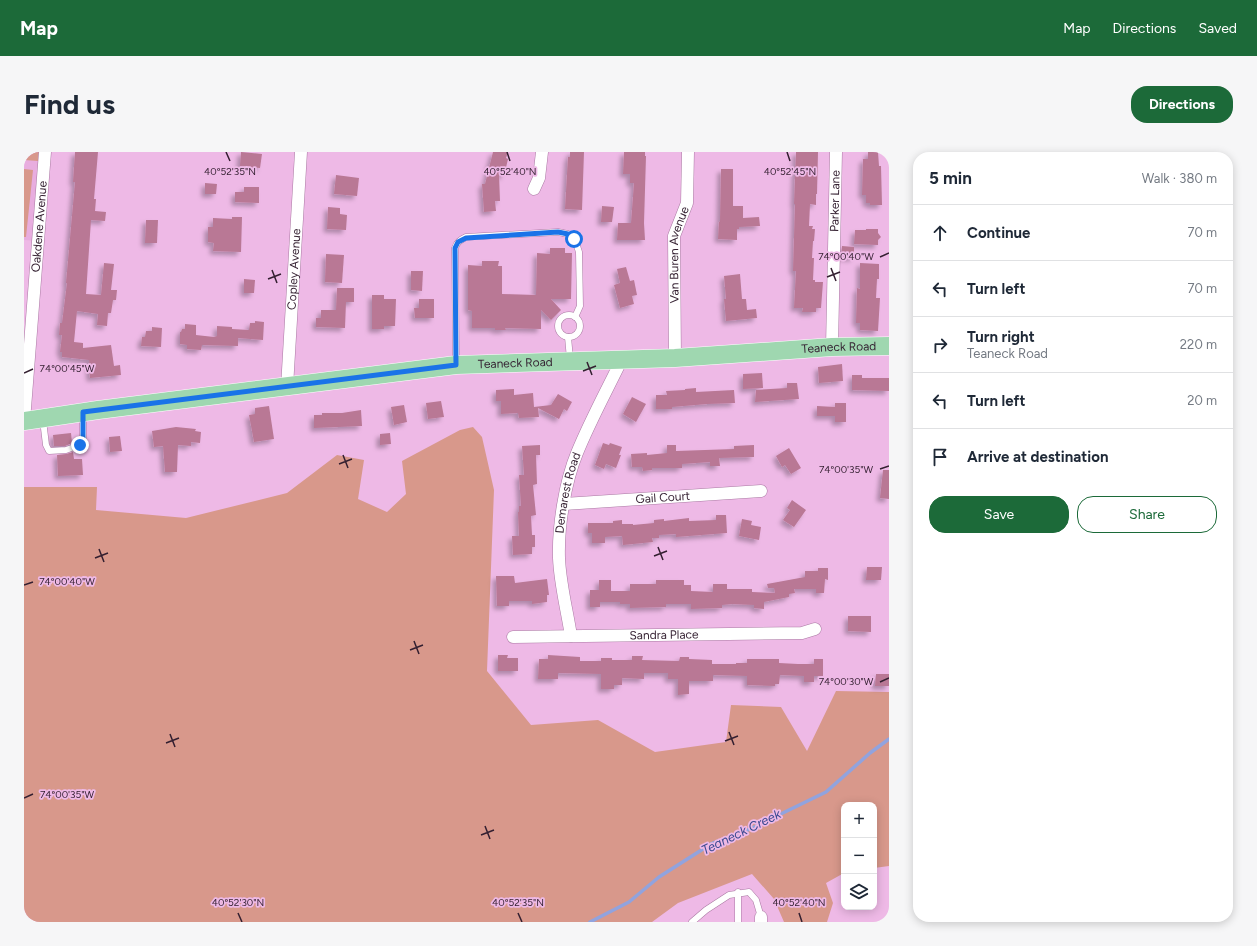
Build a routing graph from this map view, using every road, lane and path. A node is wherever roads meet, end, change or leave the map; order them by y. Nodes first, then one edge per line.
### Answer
1 (45, 152) edge
2 (301, 152) edge
3 (542, 152) edge
4 (688, 152) edge
5 (836, 152) edge
6 (534, 189) dead end
7 (575, 317) junction
8 (568, 337) junction
9 (889, 346) edge
10 (832, 347) junction
11 (675, 358) junction
12 (622, 359) junction
13 (570, 360) junction
14 (456, 365) junction
15 (287, 387) junction
16 (83, 412) junction
17 (43, 418) junction
18 (24, 421) edge
19 (761, 490) dead end
20 (564, 504) junction
21 (815, 629) dead end
22 (571, 636) junction
23 (514, 637) dead end
24 (738, 892) junction
25 (761, 920) edge
26 (692, 922) edge
27 (738, 922) edge

1 - 18 street, Oakdene Avenue
2 - 15 street, Copley Avenue
3 - 6 street
4 - 11 street, Van Buren Avenue
5 - 10 street, Parker Lane
7 - 8 lane
7 - 8 lane
7 - 14 lane
8 - 13 lane
9 - 10 main road, Teaneck Road
10 - 11 main road, Teaneck Road
11 - 12 main road, Teaneck Road
12 - 13 main road, Teaneck Road
12 - 20 street, Demarest Road
13 - 14 main road, Teaneck Road
14 - 15 main road, Teaneck Road
15 - 16 main road, Teaneck Road
16 - 17 main road, Teaneck Road
16 - 17 lane
17 - 18 main road, Teaneck Road
19 - 20 street, Gail Court
20 - 22 street, Demarest Road
21 - 22 street, Sandra Place
22 - 23 street, Sandra Place
24 - 25 lane
24 - 26 lane
24 - 27 lane

